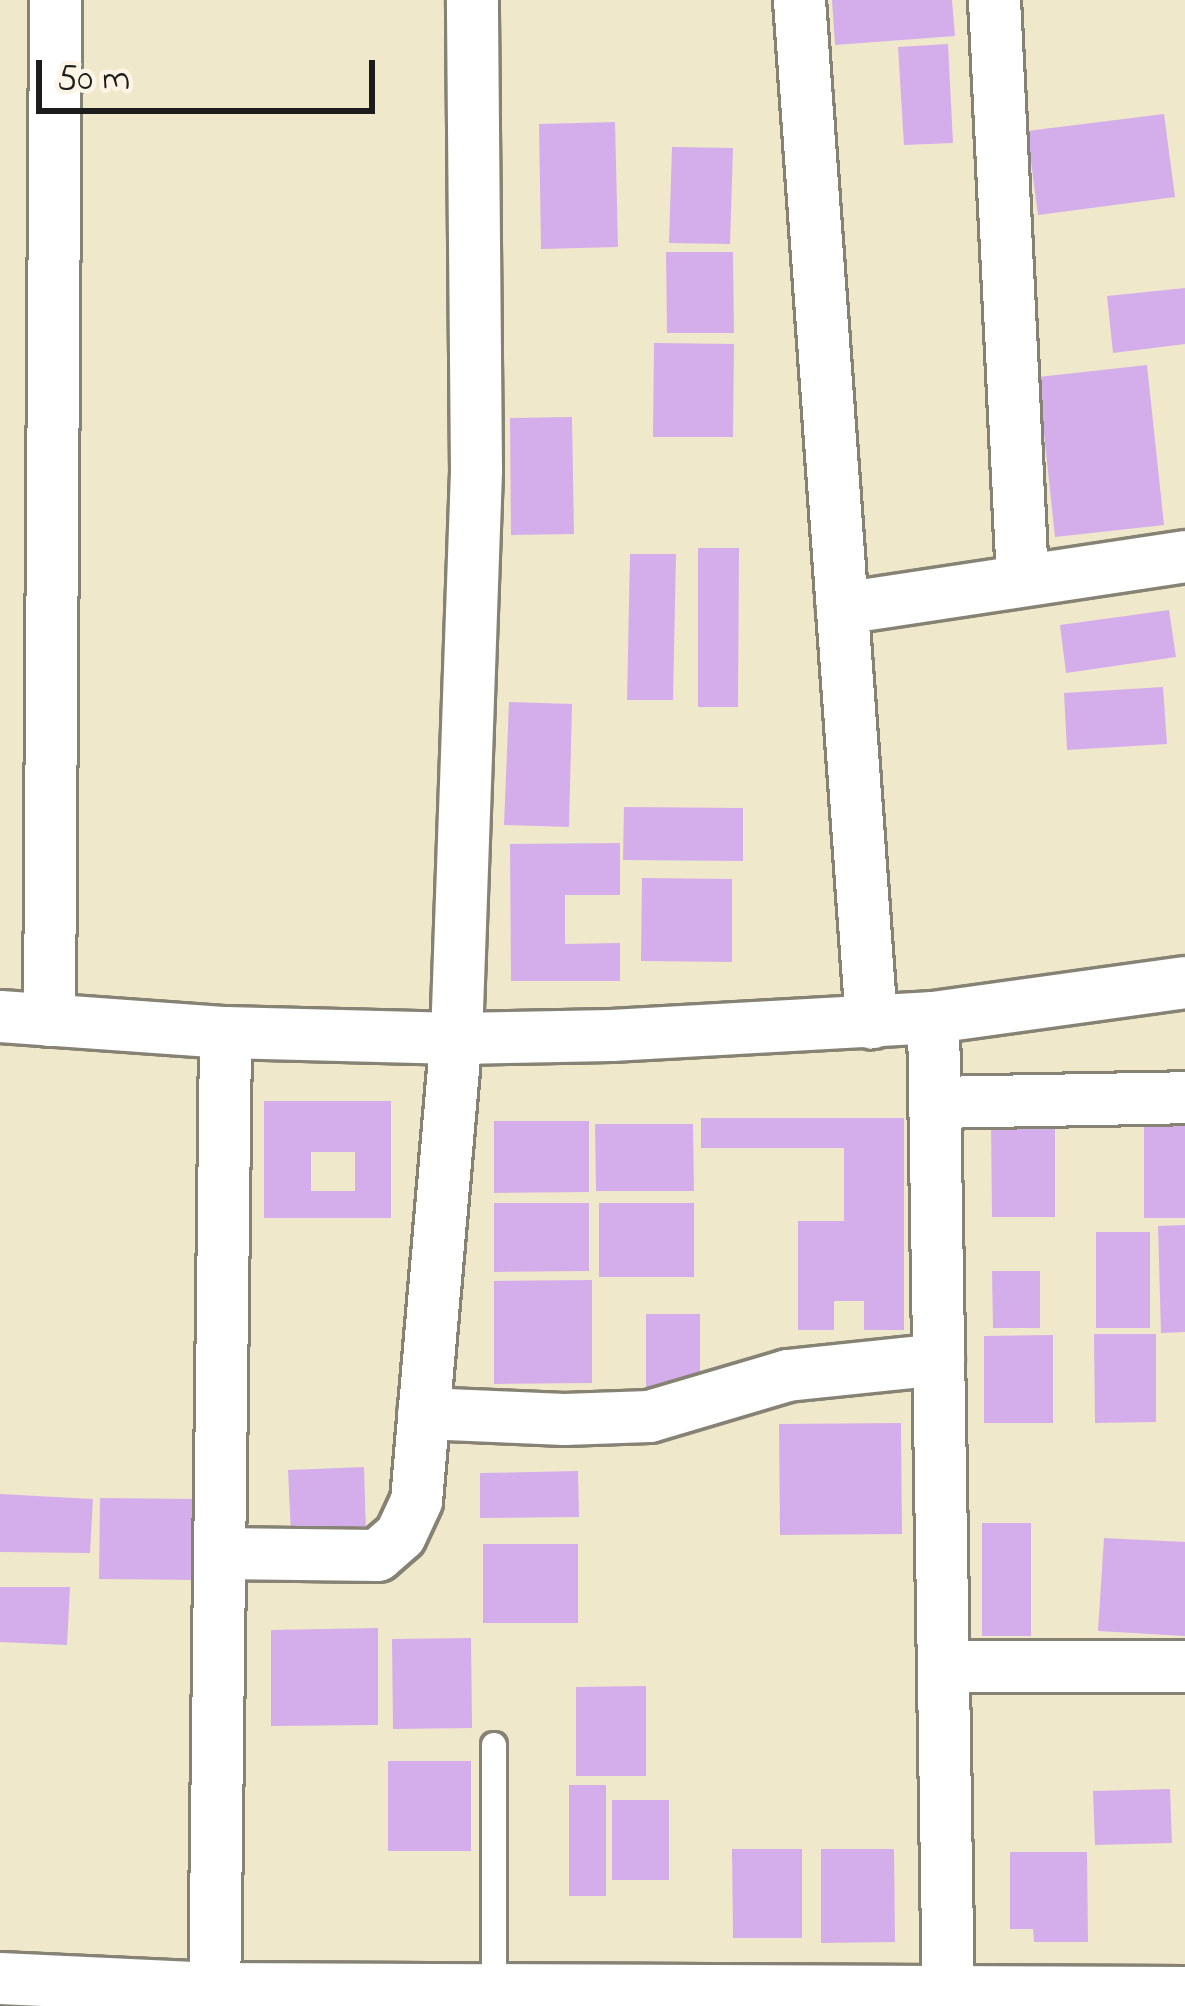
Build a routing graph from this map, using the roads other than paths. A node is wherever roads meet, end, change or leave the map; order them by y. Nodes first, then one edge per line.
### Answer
1 (55, 0) edge
2 (472, 0) edge
3 (800, 0) edge
4 (994, 0) edge
5 (1185, 556) edge
6 (1022, 578) junction
7 (842, 608) junction
8 (1185, 982) edge
9 (933, 1017) junction
10 (24, 1018) edge
11 (871, 1022) junction
12 (225, 1032) junction
13 (456, 1038) junction
14 (1185, 1097) edge
15 (935, 1102) junction
16 (938, 1359) junction
17 (423, 1413) junction
18 (219, 1553) junction
19 (944, 1666) junction
20 (1185, 1666) edge
21 (494, 1745) dead end
22 (0, 1978) edge
23 (494, 1989) junction
24 (1185, 1992) edge
25 (214, 1997) edge
26 (949, 1998) edge

1 - 10 street
2 - 13 street
3 - 7 street
4 - 6 street
5 - 6 street
6 - 7 street
7 - 11 street
8 - 9 street
9 - 11 street
9 - 15 street
10 - 12 street
11 - 13 street
12 - 13 street
12 - 18 street
13 - 17 street
14 - 15 street
15 - 16 street
16 - 17 street
16 - 19 street
17 - 18 street
18 - 25 street
19 - 20 street
19 - 26 street
21 - 23 lane
22 - 25 street
23 - 25 street
23 - 26 street
24 - 26 street

